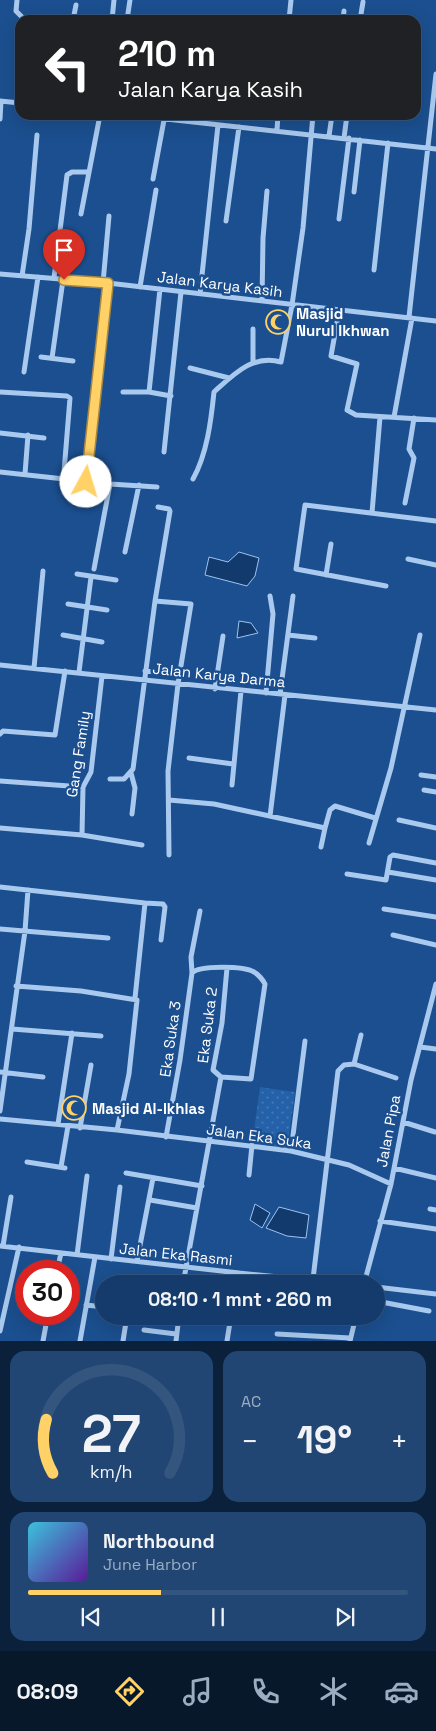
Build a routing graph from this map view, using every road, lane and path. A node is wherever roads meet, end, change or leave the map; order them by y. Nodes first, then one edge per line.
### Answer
1 (17, 0) edge
2 (114, 0) edge
3 (130, 0) edge
4 (291, 0) edge
5 (363, 2) dead end
6 (76, 5) dead end
7 (344, 11) dead end
8 (21, 15) edge
9 (74, 15) edge
10 (112, 15) edge
11 (128, 15) edge
12 (290, 15) edge
13 (344, 15) edge
14 (361, 15) edge
15 (436, 74) edge
16 (1, 101) edge
17 (15, 102) edge
18 (0, 119) edge
19 (99, 120) edge
20 (164, 120) joint
21 (278, 120) edge
22 (312, 120) edge
23 (331, 120) edge
24 (347, 120) edge
25 (218, 125) junction
26 (239, 127) junction
27 (277, 130) junction
28 (311, 134) junction
29 (37, 135) dead end
30 (329, 136) junction
31 (346, 138) junction
32 (360, 140) junction
33 (388, 143) junction
34 (427, 148) junction
35 (436, 149) edge
36 (89, 172) junction
37 (153, 179) dead end
38 (156, 190) dead end
39 (267, 191) dead end
40 (354, 192) dead end
41 (81, 214) dead end
42 (110, 216) dead end
43 (339, 219) dead end
44 (226, 221) dead end
45 (374, 270) dead end
46 (0, 274) edge
47 (22, 276) junction
48 (38, 278) junction
49 (54, 278) junction
50 (64, 280) junction
51 (106, 283) junction
52 (140, 287) junction
53 (160, 290) junction
54 (181, 292) junction
55 (200, 294) junction
56 (262, 301) junction
57 (292, 305) junction
58 (339, 311) junction
59 (410, 318) junction
60 (436, 321) edge
61 (253, 329) dead end
62 (41, 356) dead end
63 (52, 358) junction
64 (73, 361) dead end
65 (253, 361) junction
66 (190, 368) dead end
67 (24, 372) dead end
68 (229, 378) junction
69 (0, 392) edge
70 (123, 392) dead end
71 (150, 392) junction
72 (171, 396) junction
73 (380, 417) junction
74 (394, 417) junction
75 (414, 418) junction
76 (436, 420) edge
77 (0, 433) edge
78 (28, 435) junction
79 (44, 438) dead end
80 (164, 452) dead end
81 (0, 472) edge
82 (64, 472) dead end
83 (25, 474) junction
84 (193, 479) dead end
85 (86, 482) junction
86 (110, 484) junction
87 (139, 486) junction
88 (157, 487) dead end
89 (405, 503) dead end
90 (158, 506) dead end
91 (372, 513) junction
92 (436, 521) edge
93 (330, 544) dead end
94 (125, 552) dead end
95 (408, 559) dead end
96 (436, 564) edge
97 (94, 569) dead end
98 (44, 571) dead end
99 (77, 574) dead end
100 (326, 575) junction
101 (91, 577) junction
102 (116, 580) dead end
103 (386, 586) dead end
104 (270, 596) dead end
105 (293, 596) dead end
106 (155, 600) junction
107 (68, 604) dead end
108 (87, 607) junction
109 (107, 610) dead end
110 (288, 635) junction
111 (420, 635) dead end
112 (63, 636) dead end
113 (223, 636) dead end
114 (315, 638) dead end
115 (82, 639) junction
116 (102, 642) dead end
117 (0, 665) edge
118 (34, 668) junction
119 (65, 671) junction
120 (145, 671) junction
121 (79, 672) junction
122 (180, 674) junction
123 (102, 676) junction
124 (144, 680) junction
125 (178, 684) junction
126 (215, 689) junction
127 (241, 691) junction
128 (266, 693) junction
129 (283, 695) junction
130 (404, 705) junction
131 (436, 710) edge
132 (0, 734) edge
133 (189, 758) dead end
134 (233, 764) junction
135 (131, 773) junction
136 (421, 775) dead end
137 (436, 777) edge
138 (110, 780) dead end
139 (0, 781) edge
140 (232, 785) dead end
141 (83, 787) junction
142 (424, 790) dead end
143 (436, 792) edge
144 (169, 800) junction
145 (132, 814) dead end
146 (270, 816) junction
147 (375, 818) junction
148 (399, 820) dead end
149 (0, 828) edge
150 (325, 828) junction
151 (436, 828) edge
152 (82, 835) junction
153 (369, 843) dead end
154 (142, 845) dead end
155 (321, 847) dead end
156 (169, 855) dead end
157 (436, 863) edge
158 (388, 872) junction
159 (347, 874) dead end
160 (436, 880) edge
161 (0, 887) edge
162 (28, 890) junction
163 (145, 903) junction
164 (384, 910) dead end
165 (200, 911) dead end
166 (436, 917) edge
167 (0, 929) edge
168 (25, 931) junction
169 (393, 935) dead end
170 (108, 938) dead end
171 (161, 940) dead end
172 (436, 945) edge
173 (227, 968) junction
174 (192, 973) junction
175 (436, 984) edge
176 (16, 986) junction
177 (135, 998) junction
178 (433, 1006) edge
179 (12, 1029) junction
180 (72, 1033) junction
181 (361, 1035) dead end
182 (102, 1036) dead end
183 (304, 1041) dead end
184 (420, 1047) junction
185 (436, 1048) edge
186 (354, 1064) junction
187 (91, 1065) dead end
188 (0, 1072) edge
189 (6, 1073) junction
190 (43, 1077) dead end
191 (221, 1077) junction
192 (396, 1078) dead end
193 (0, 1111) edge
194 (0, 1119) edge
195 (403, 1122) junction
196 (58, 1124) junction
197 (68, 1126) junction
198 (80, 1128) junction
199 (117, 1130) junction
200 (434, 1132) dead end
201 (166, 1137) junction
202 (209, 1141) junction
203 (252, 1145) junction
204 (291, 1151) junction
205 (326, 1160) junction
206 (27, 1162) dead end
207 (394, 1168) junction
208 (126, 1173) dead end
209 (249, 1175) dead end
210 (88, 1176) dead end
211 (153, 1178) junction
212 (436, 1178) edge
213 (391, 1184) junction
214 (202, 1186) junction
215 (120, 1187) dead end
216 (11, 1197) dead end
217 (150, 1200) junction
218 (197, 1208) junction
219 (380, 1220) junction
220 (436, 1229) edge
221 (2, 1246) edge
222 (20, 1247) junction
223 (61, 1253) junction
224 (77, 1255) junction
225 (95, 1258) junction
226 (111, 1259) junction
227 (59, 1260) edge
228 (137, 1261) junction
229 (186, 1266) junction
230 (239, 1273) joint
231 (185, 1275) edge
232 (264, 1275) edge
233 (313, 1275) edge
234 (366, 1275) edge
235 (385, 1288) edge
236 (436, 1294) edge
237 (385, 1303) edge
238 (86, 1305) junction
239 (95, 1306) edge
240 (429, 1311) dead end
241 (46, 1325) edge
242 (126, 1325) edge
243 (178, 1325) edge
244 (230, 1325) edge
245 (354, 1325) edge
246 (144, 1330) dead end
247 (0, 1331) edge
248 (176, 1334) junction
249 (277, 1334) dead end
250 (350, 1340) edge
251 (43, 1341) edge
252 (80, 1341) edge
253 (123, 1341) edge
254 (176, 1341) edge
255 (227, 1341) edge

1 - 8 street
2 - 10 street
3 - 11 street
4 - 12 street
5 - 14 street
6 - 9 street
7 - 13 street
15 - 34 street
16 - 17 street
16 - 18 street
19 - 36 street
20 - 25 street
20 - 37 street
21 - 27 street
22 - 28 street
23 - 30 street
24 - 31 street
25 - 26 street
25 - 55 street
26 - 27 street
26 - 44 street
27 - 28 street
28 - 30 street
28 - 57 street
29 - 47 street
30 - 31 street
31 - 32 street
31 - 43 street
32 - 33 street
32 - 40 street
33 - 34 street
33 - 45 street
34 - 35 street
34 - 59 street
36 - 41 street
36 - 49 street
38 - 52 street
39 - 56 street
42 - 51 street
46 - 47 street, Jalan Karya Kasih
47 - 48 street, Jalan Karya Kasih
48 - 49 street, Jalan Karya Kasih
48 - 67 street
49 - 50 street, Jalan Karya Kasih
50 - 51 street, Jalan Karya Kasih
50 - 63 street
51 - 52 street, Jalan Karya Kasih
51 - 85 street
52 - 53 street, Jalan Karya Kasih
53 - 54 street, Jalan Karya Kasih
53 - 71 street
54 - 55 street, Jalan Karya Kasih
54 - 72 street
55 - 56 street, Jalan Karya Kasih
56 - 57 street, Jalan Karya Kasih
57 - 58 street, Jalan Karya Kasih
57 - 65 street
58 - 59 street, Jalan Karya Kasih
58 - 73 street
59 - 60 street, Jalan Karya Kasih
59 - 74 street
61 - 65 street
62 - 63 street
63 - 64 street
65 - 68 street
66 - 68 street
68 - 84 street
69 - 82 street
70 - 71 street
71 - 72 street
72 - 80 street
73 - 74 street
73 - 91 street
74 - 75 street
75 - 76 street
75 - 89 street
77 - 78 street
78 - 79 street
78 - 83 street
81 - 83 street
83 - 85 street
85 - 86 street
86 - 87 street
86 - 97 street
87 - 88 street
87 - 94 street
90 - 106 street
91 - 92 street
91 - 100 street
93 - 100 street
95 - 96 street
98 - 118 street
99 - 101 street
100 - 103 street
101 - 102 street
101 - 108 street
104 - 128 street
105 - 110 street
106 - 120 street
106 - 122 street
107 - 108 street
108 - 109 street
108 - 115 street
110 - 114 street
110 - 129 street
111 - 130 street
112 - 115 street
113 - 126 street
115 - 116 street
115 - 121 street
117 - 118 street, Jalan Karya Darma
118 - 119 street, Jalan Karya Darma
119 - 121 street, Jalan Karya Darma
119 - 132 street
120 - 122 street
120 - 124 street
121 - 123 street, Jalan Karya Darma
122 - 125 street
123 - 124 street, Jalan Karya Darma
123 - 141 street, Gang Family
124 - 125 street, Jalan Karya Darma
124 - 135 street
125 - 126 street, Jalan Karya Darma
125 - 144 street
126 - 127 street, Jalan Karya Darma
127 - 128 street, Jalan Karya Darma
127 - 134 street
128 - 129 street, Jalan Karya Darma
129 - 130 street, Jalan Karya Darma
129 - 146 street
130 - 131 street, Jalan Karya Darma
130 - 147 street
133 - 134 street
134 - 140 street
135 - 138 street
135 - 145 street
136 - 137 street
139 - 141 street
141 - 152 street, Gang Family
142 - 143 street
144 - 146 street
144 - 156 street
146 - 150 street
147 - 150 street
147 - 153 street
148 - 151 street
149 - 152 street
150 - 155 street
152 - 154 street
157 - 158 street
158 - 159 street
158 - 160 street
161 - 162 street
162 - 163 street
162 - 168 street
163 - 171 street
163 - 177 street
164 - 166 street
165 - 174 street, Eka Suka 3
167 - 168 street
168 - 170 street
168 - 176 street
169 - 172 street
173 - 174 street
173 - 191 street, Eka Suka 2
173 - 191 street
174 - 201 street, Eka Suka 3
175 - 178 street, Jalan Pipa
176 - 177 street
176 - 179 street
177 - 199 street
178 - 184 street, Jalan Pipa
179 - 180 street
179 - 189 street
180 - 182 street
180 - 196 street
181 - 186 street
183 - 204 street
184 - 185 street
184 - 195 street, Jalan Pipa
186 - 192 street
186 - 205 street
187 - 198 street
188 - 189 street
189 - 190 street
189 - 193 street
191 - 202 street, Eka Suka 2
194 - 196 street, Jalan Eka Suka
195 - 200 street
195 - 207 street, Jalan Pipa
196 - 197 street, Jalan Eka Suka
197 - 198 street, Jalan Eka Suka
197 - 206 street
198 - 199 street, Jalan Eka Suka
199 - 201 street, Jalan Eka Suka
201 - 202 street, Jalan Eka Suka
202 - 203 street, Jalan Eka Suka
202 - 214 street, Eka Suka 2
203 - 204 street, Jalan Eka Suka
203 - 209 street
204 - 205 street, Jalan Eka Suka
205 - 213 street, Jalan Eka Suka
205 - 233 street
207 - 212 street
207 - 213 street, Jalan Pipa
208 - 211 street
210 - 224 street
211 - 214 street
211 - 217 street
213 - 219 street, Jalan Pipa
214 - 218 street, Eka Suka 2
215 - 226 street
216 - 221 street
217 - 218 street
217 - 228 street
218 - 229 street, Eka Suka 2
219 - 220 street
219 - 234 street, Jalan Pipa
221 - 222 street, Jalan Eka Rasmi
222 - 223 street, Jalan Eka Rasmi
222 - 247 street
223 - 224 street, Jalan Eka Rasmi
223 - 227 street
224 - 225 street, Jalan Eka Rasmi
225 - 226 street, Jalan Eka Rasmi
225 - 238 street
226 - 228 street, Jalan Eka Rasmi
228 - 229 street, Jalan Eka Rasmi
229 - 230 street, Jalan Eka Rasmi
229 - 231 street, Eka Suka 2
230 - 232 street, Jalan Eka Rasmi
235 - 236 street
237 - 240 street
238 - 239 street
238 - 252 street
241 - 251 street
242 - 253 street
243 - 248 street
244 - 255 street
245 - 250 street
246 - 248 street
248 - 254 street
249 - 250 street

